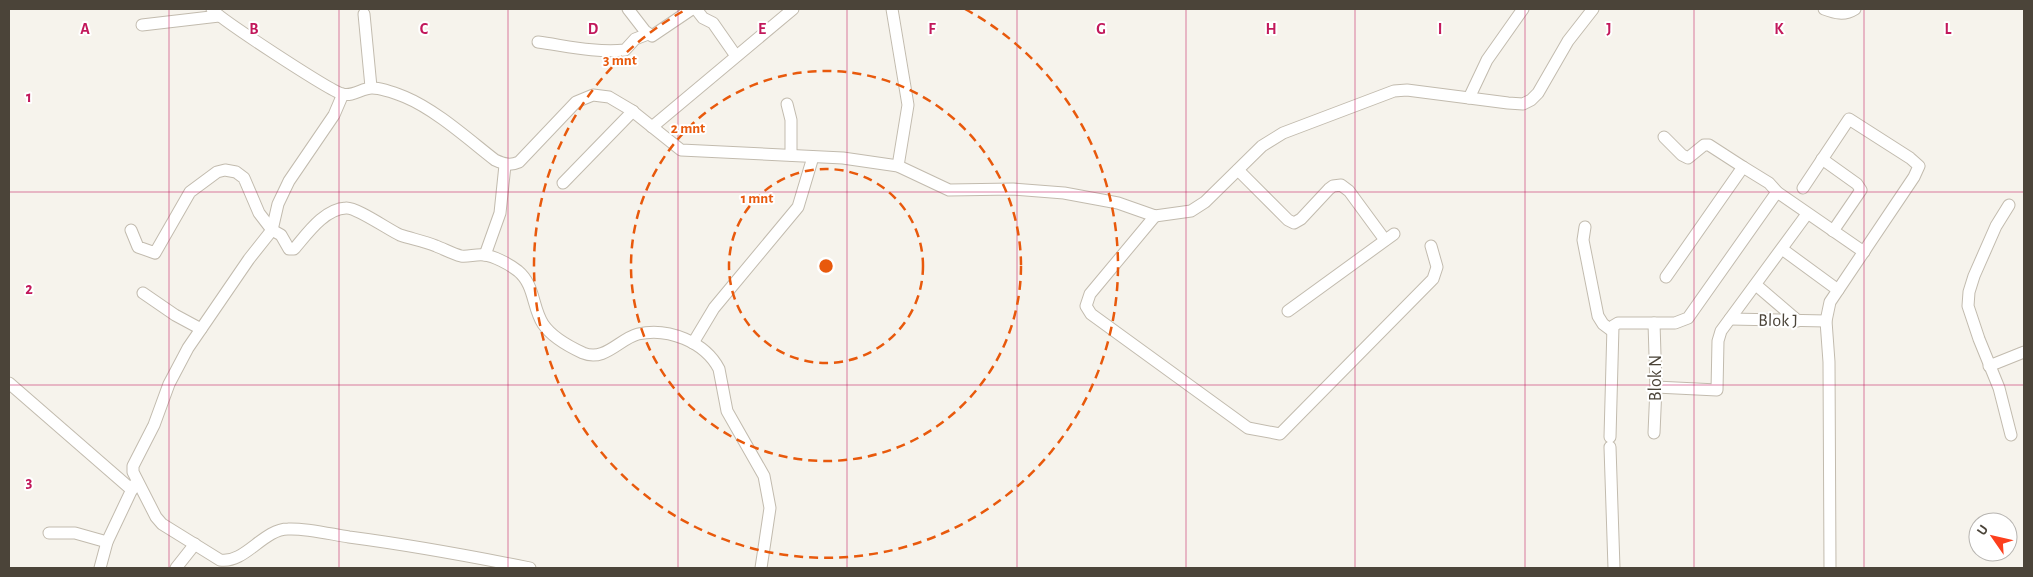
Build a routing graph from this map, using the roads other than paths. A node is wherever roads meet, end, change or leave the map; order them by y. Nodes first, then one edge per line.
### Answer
1 (628, 9) edge
2 (692, 9) edge
3 (696, 9) edge
4 (793, 9) edge
5 (892, 9) edge
6 (1522, 9) edge
7 (1593, 9) edge
8 (1824, 9) edge
9 (1855, 9) edge
10 (215, 12) edge
11 (364, 14) dead end
12 (142, 26) dead end
13 (648, 34) junction
14 (538, 42) dead end
15 (736, 56) junction
16 (371, 88) junction
17 (342, 94) junction
18 (1469, 98) junction
19 (787, 104) dead end
20 (633, 111) junction
21 (652, 126) junction
22 (1664, 137) dead end
23 (791, 155) junction
24 (813, 156) junction
25 (1822, 159) junction
26 (505, 164) junction
27 (898, 166) junction
28 (1742, 167) junction
29 (1238, 170) junction
30 (563, 183) dead end
31 (1803, 188) dead end
32 (1777, 192) junction
33 (2009, 205) dead end
34 (1807, 214) junction
35 (1154, 216) junction
36 (1585, 227) dead end
37 (131, 230) dead end
38 (272, 230) junction
39 (1833, 231) junction
40 (1431, 246) dead end
41 (1782, 249) junction
42 (1864, 252) junction
43 (484, 254) junction
44 (1666, 277) dead end
45 (1756, 285) junction
46 (1838, 290) junction
47 (143, 293) dead end
48 (1288, 311) dead end
49 (1730, 319) junction
50 (1798, 321) junction
51 (1826, 321) junction
52 (1654, 323) junction
53 (201, 329) junction
54 (1611, 330) junction
55 (693, 343) junction
56 (2024, 352) edge
57 (1989, 366) junction
58 (9, 383) edge
59 (1656, 387) junction
60 (1654, 433) dead end
61 (2011, 435) dead end
62 (137, 479) junction
63 (132, 490) junction
64 (49, 533) dead end
65 (107, 542) junction
66 (194, 544) junction
67 (100, 568) edge
68 (176, 568) edge
69 (530, 568) edge
70 (761, 568) edge
71 (1614, 568) edge
72 (1830, 568) edge

1 - 13 street
2 - 13 street
3 - 15 street
4 - 15 street
5 - 27 street
6 - 18 street
7 - 18 street
8 - 9 street
10 - 12 street
10 - 17 street
11 - 16 street
13 - 14 street
15 - 21 street
16 - 17 street
16 - 26 street
17 - 38 street
18 - 29 street
19 - 23 street
20 - 21 street
20 - 26 street
20 - 30 street
21 - 23 street
22 - 28 street
23 - 24 street
24 - 27 street
24 - 55 street
25 - 31 street
25 - 39 street
25 - 42 street
26 - 43 street
27 - 35 street
28 - 32 street
28 - 44 street
29 - 35 street
29 - 48 street
32 - 34 street
32 - 52 street
33 - 57 street
34 - 39 street
34 - 41 street
35 - 40 street
36 - 54 street
37 - 38 street
38 - 43 street
38 - 53 street
39 - 42 street
41 - 45 street
41 - 46 street
42 - 46 street
43 - 55 street
45 - 49 street
45 - 50 street
46 - 51 street
47 - 53 street
49 - 50 street, Blok J
49 - 59 street
50 - 51 street, Blok J
51 - 72 street
52 - 54 street
52 - 59 street, Blok N
53 - 62 street
54 - 71 street
55 - 70 street
56 - 57 street
57 - 61 street
58 - 63 street
59 - 60 street, Blok N
62 - 63 street
62 - 66 street
63 - 65 street
64 - 65 street
65 - 67 street
66 - 68 street
66 - 69 street

